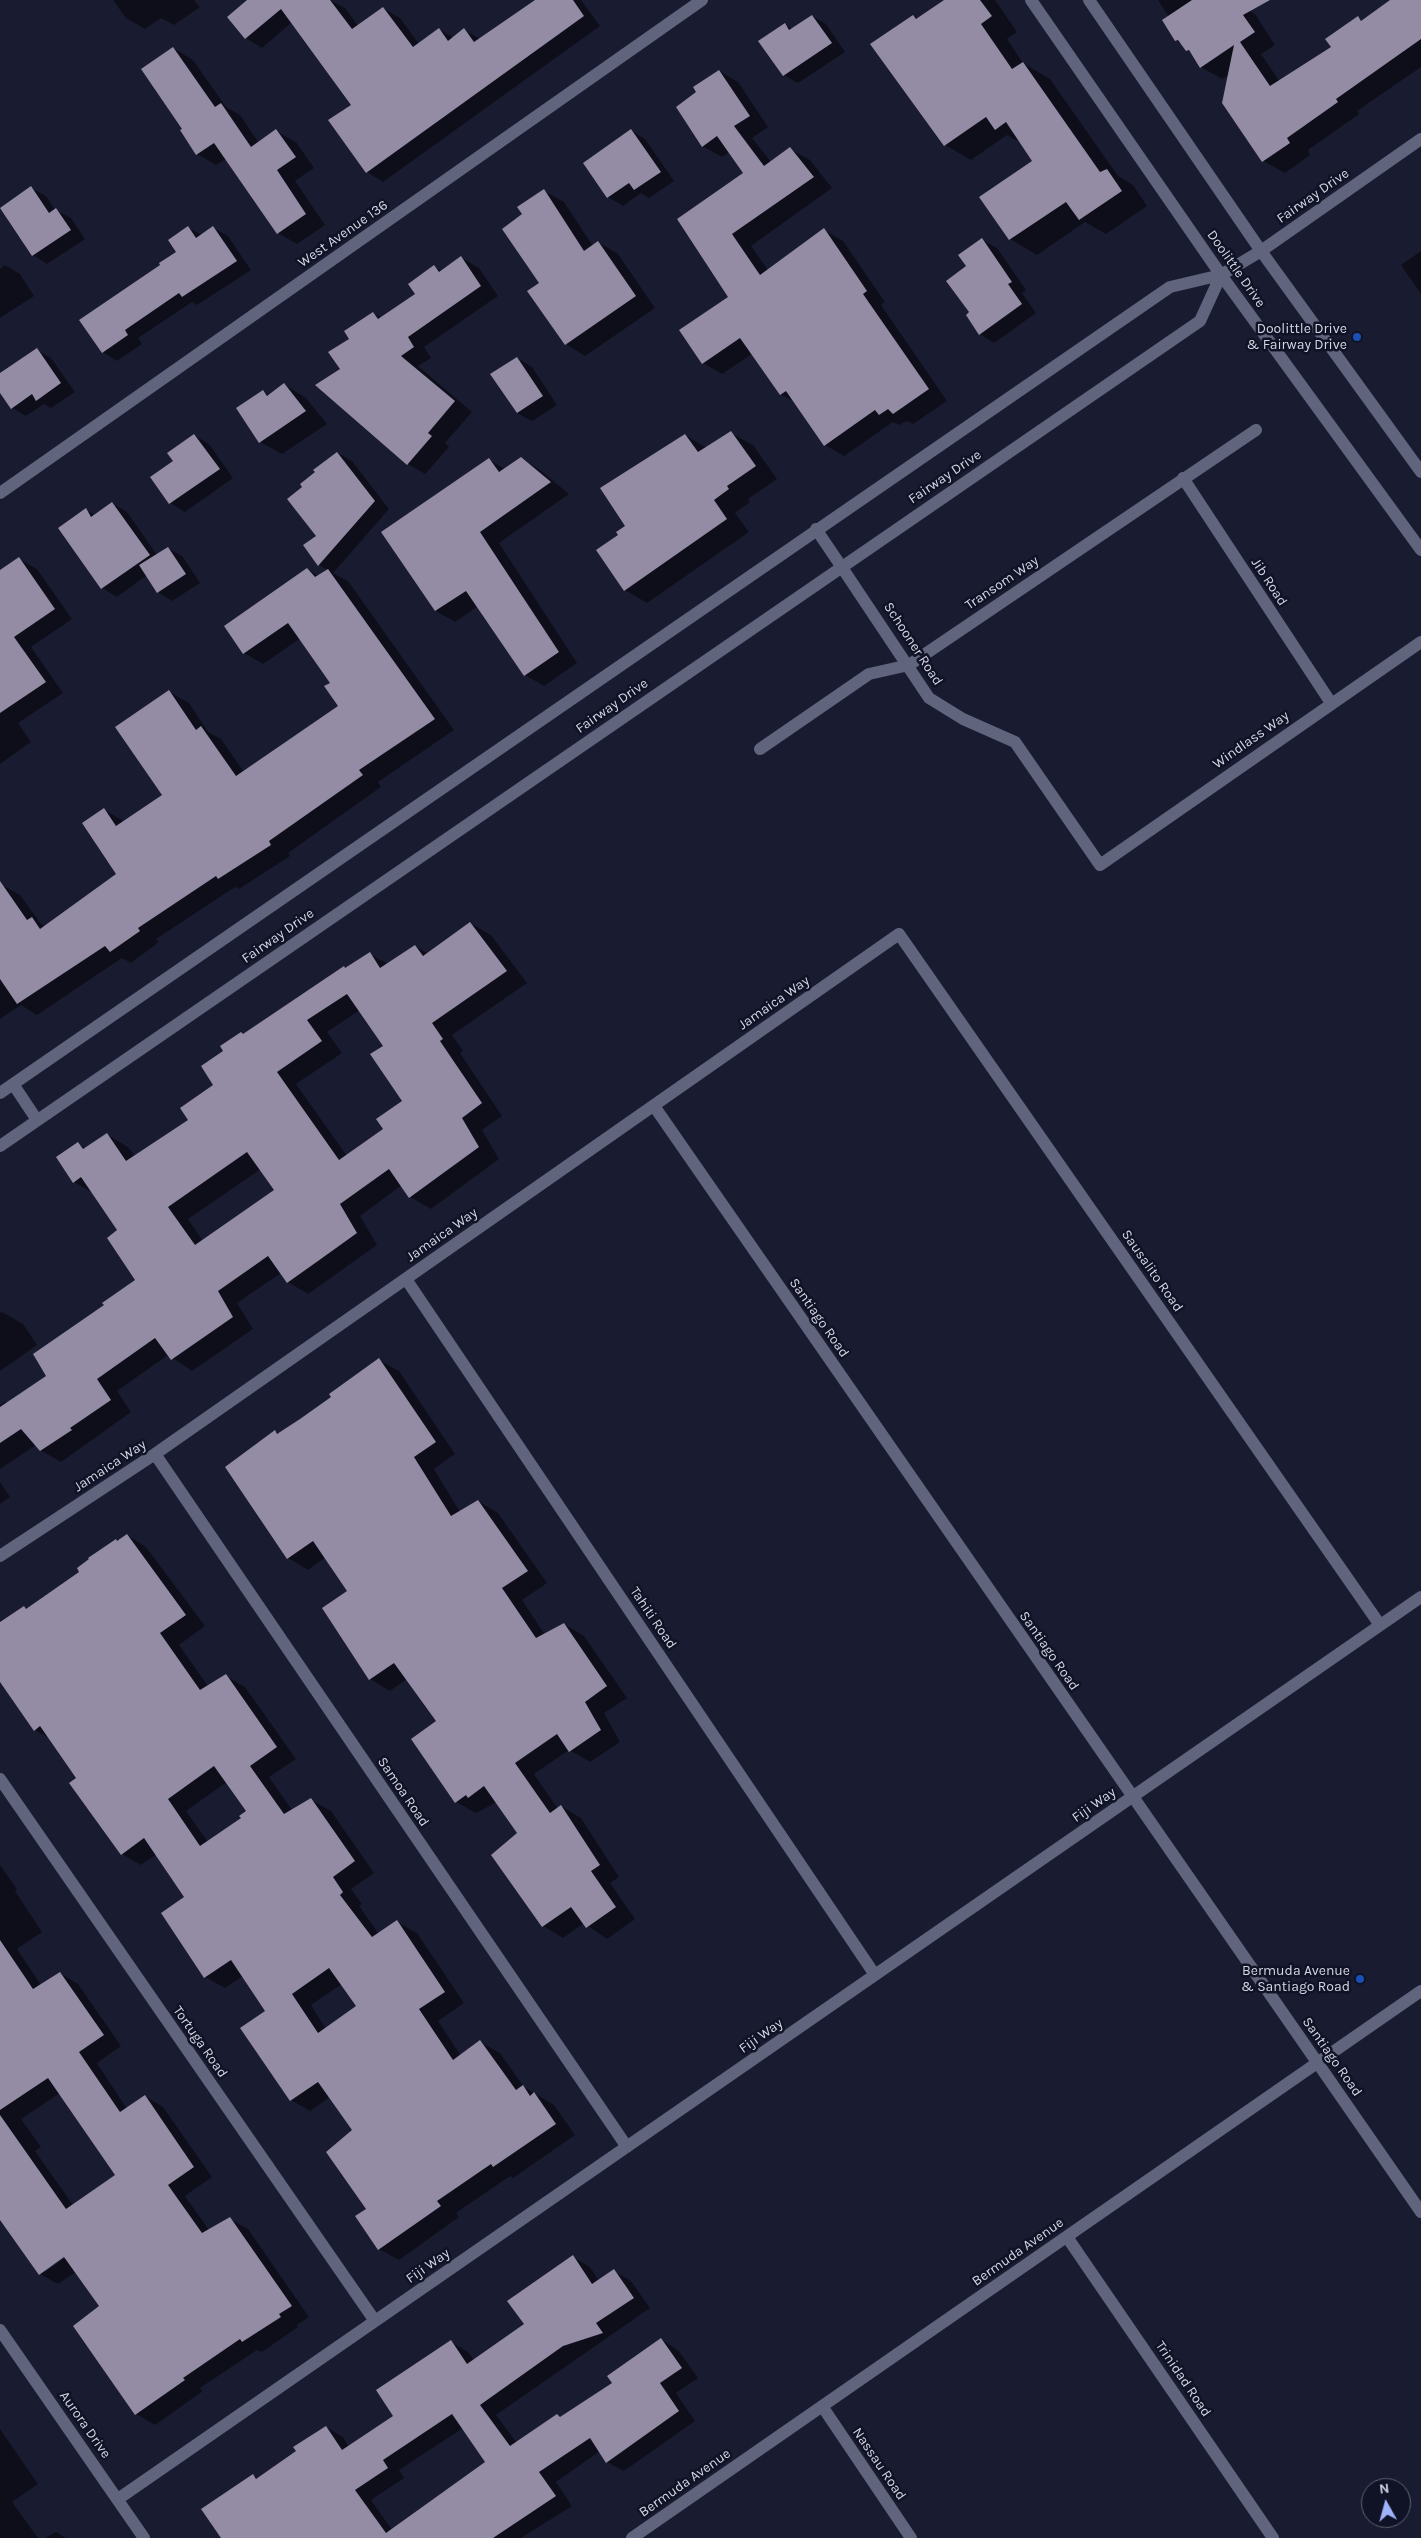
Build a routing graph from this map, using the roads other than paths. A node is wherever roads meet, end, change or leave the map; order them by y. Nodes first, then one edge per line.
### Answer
1 (702, 0) edge
2 (1031, 0) edge
3 (1089, 0) edge
4 (1421, 139) edge
5 (1261, 251) junction
6 (1221, 275) junction
7 (1256, 430) dead end
8 (1421, 472) edge
9 (1183, 478) junction
10 (0, 494) edge
11 (816, 529) junction
12 (1421, 550) edge
13 (841, 566) junction
14 (1421, 642) edge
15 (909, 665) junction
16 (1331, 703) junction
17 (760, 749) dead end
18 (1100, 865) joint
19 (899, 934) joint
20 (13, 1084) junction
21 (0, 1093) edge
22 (654, 1106) junction
23 (37, 1120) junction
24 (0, 1146) edge
25 (406, 1279) junction
26 (155, 1454) junction
27 (0, 1556) edge
28 (1421, 1597) edge
29 (1380, 1625) junction
30 (0, 1779) edge
31 (1132, 1797) junction
32 (875, 1975) junction
33 (1421, 1991) edge
34 (1318, 2063) junction
35 (627, 2147) junction
36 (1421, 2212) edge
37 (1067, 2237) junction
38 (375, 2321) junction
39 (0, 2330) edge
40 (822, 2406) junction
41 (118, 2499) junction
42 (144, 2538) edge
43 (632, 2538) edge
44 (911, 2538) edge
45 (1273, 2538) edge

1 - 10 street, West Avenue 136
2 - 6 street, Doolittle Drive
3 - 5 street
4 - 5 street, Fairway Drive
5 - 6 street, Fairway Drive
5 - 8 street
6 - 11 street, Fairway Drive
6 - 12 street, Doolittle Drive
6 - 13 street, Fairway Drive
7 - 9 street, Transom Way
9 - 15 street, Transom Way
9 - 16 street, Jib Road
11 - 13 street, Schooner Road
11 - 20 street, Fairway Drive
13 - 15 street, Schooner Road
13 - 23 street, Fairway Drive
14 - 16 street, Windlass Way
15 - 17 street, Transom Way
15 - 18 street, Schooner Road
16 - 18 street, Windlass Way
19 - 22 street, Jamaica Way
19 - 29 street, Sausalito Road
20 - 21 street, Fairway Drive
20 - 23 street
22 - 25 street, Jamaica Way
22 - 31 street, Santiago Road
23 - 24 street, Fairway Drive
25 - 26 street, Jamaica Way
25 - 32 street, Tahiti Road
26 - 27 street, Jamaica Way
26 - 35 street, Samoa Road
28 - 29 street, Fiji Way
29 - 31 street, Fiji Way
30 - 38 street, Tortuga Road
31 - 32 street, Fiji Way
31 - 34 street, Santiago Road
32 - 35 street, Fiji Way
33 - 34 street, Bermuda Avenue
34 - 36 street, Santiago Road
34 - 37 street, Bermuda Avenue
35 - 38 street, Fiji Way
37 - 40 street, Bermuda Avenue
37 - 45 street, Trinidad Road
38 - 41 street, Fiji Way
39 - 41 street, Aurora Drive
40 - 43 street, Bermuda Avenue
40 - 44 street, Nassau Road
41 - 42 street, Aurora Drive

